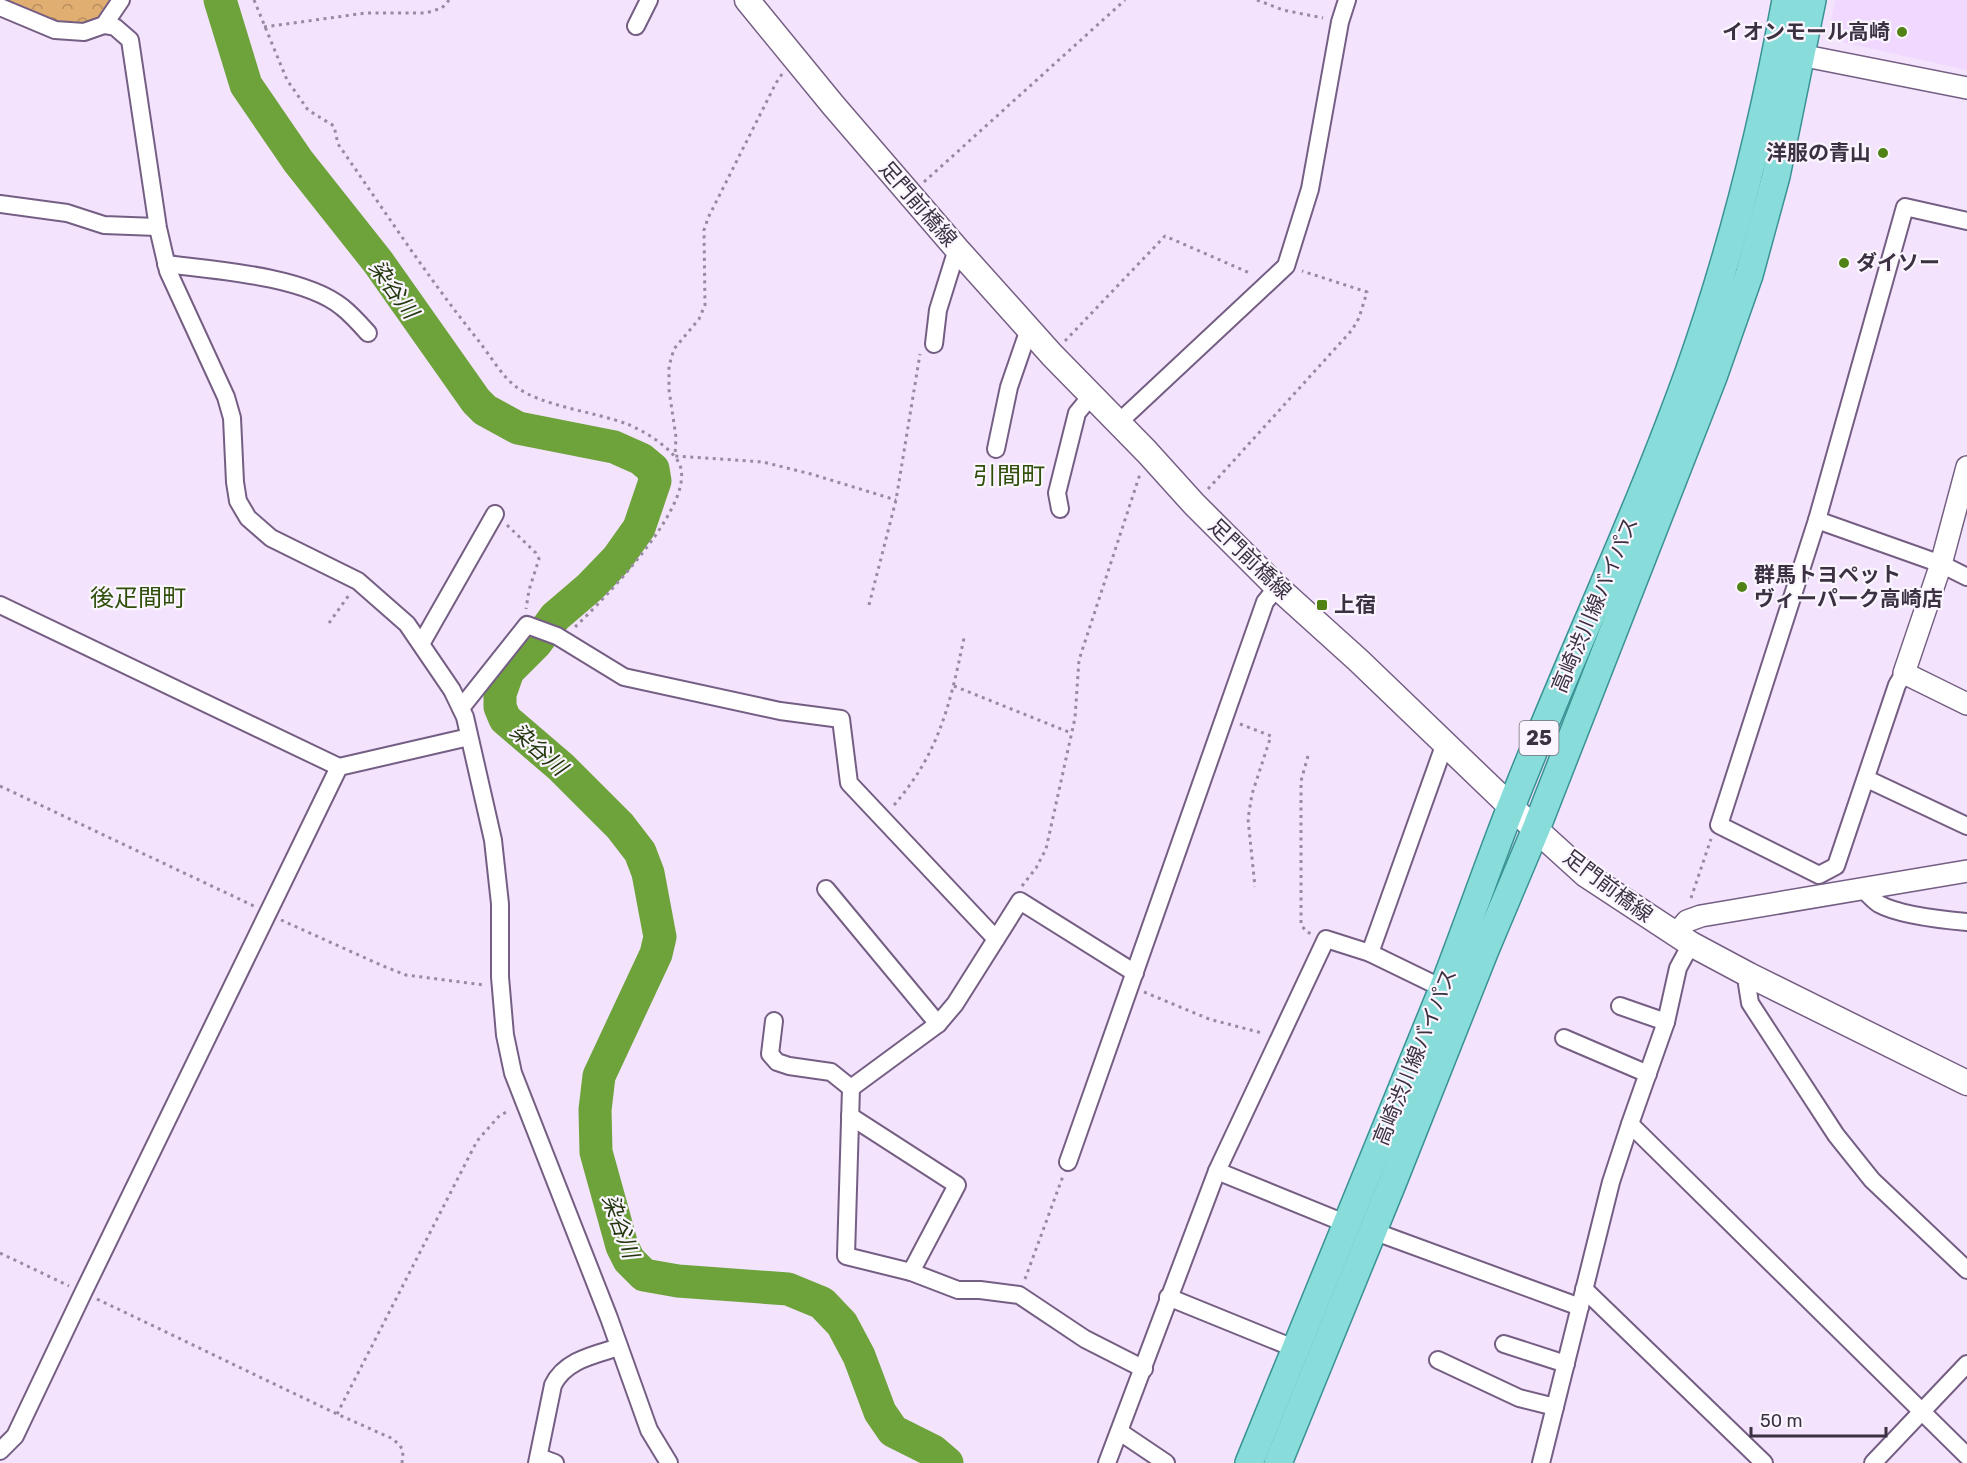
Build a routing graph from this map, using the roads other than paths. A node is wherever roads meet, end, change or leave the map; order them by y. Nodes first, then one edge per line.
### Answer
1 (121, 0) edge
2 (649, 0) edge
3 (747, 0) edge
4 (1347, 0) edge
5 (1786, 0) edge
6 (1812, 0) edge
7 (0, 7) edge
8 (104, 25) junction
9 (636, 26) dead end
10 (1789, 53) junction
11 (1967, 88) edge
12 (0, 204) edge
13 (1967, 221) edge
14 (157, 227) junction
15 (957, 249) junction
16 (166, 264) junction
17 (1029, 329) junction
18 (368, 333) dead end
19 (927, 346) road end
20 (1091, 396) junction
21 (1117, 424) junction
22 (996, 450) dead end
23 (1966, 472) edge
24 (1060, 509) dead end
25 (495, 514) road end
26 (1817, 520) junction
27 (1941, 564) junction
28 (1967, 577) edge
29 (1277, 587) junction
30 (0, 605) edge
31 (421, 644) junction
32 (1904, 673) junction
33 (1967, 704) edge
34 (461, 708) junction
35 (469, 737) junction
36 (1445, 743) junction
37 (339, 767) junction
38 (1867, 779) junction
39 (1511, 807) junction
40 (1967, 826) edge
41 (1536, 829) junction
42 (1967, 871) edge
43 (1862, 888) junction
44 (826, 889) dead end
45 (1967, 922) edge
46 (996, 939) junction
47 (1683, 939) junction
48 (1370, 953) junction
49 (1749, 975) junction
50 (1132, 980) junction
51 (1443, 988) junction
52 (1620, 1006) dead end
53 (774, 1021) dead end
54 (1666, 1022) junction
55 (938, 1024) junction
56 (1564, 1038) dead end
57 (1648, 1074) junction
58 (1967, 1083) edge
59 (851, 1088) junction
60 (850, 1116) junction
61 (1630, 1124) junction
62 (1068, 1162) road end
63 (1217, 1171) junction
64 (1360, 1228) junction
65 (1967, 1270) edge
66 (911, 1272) junction
67 (1584, 1289) junction
68 (1168, 1297) junction
69 (1580, 1307) junction
70 (1504, 1344) dead end
71 (619, 1347) junction
72 (1296, 1349) junction
73 (1438, 1360) dead end
74 (1566, 1364) junction
75 (1967, 1364) edge
76 (1143, 1369) junction
77 (1555, 1407) junction
78 (1922, 1412) junction
79 (1120, 1432) junction
80 (0, 1451) edge
81 (1967, 1455) edge
82 (538, 1460) edge
83 (555, 1463) edge
84 (669, 1463) edge
85 (1107, 1463) edge
86 (1166, 1463) edge
87 (1249, 1463) edge
88 (1278, 1463) edge
89 (1541, 1463) edge
90 (1764, 1463) edge
91 (1873, 1463) edge

1 - 8 street
2 - 9 street
3 - 15 main road, 足門前橋線
4 - 21 street
5 - 10 main road, 高崎渋川線バイパス / 25
6 - 10 main road, 高崎渋川線バイパス / 25
7 - 8 street
8 - 14 street
10 - 11 street
10 - 39 main road, 高崎渋川線バイパス / 25
10 - 41 main road, 高崎渋川線バイパス / 25
12 - 14 street
13 - 26 street
14 - 16 street
15 - 17 main road, 足門前橋線
15 - 19 street
16 - 18 street
16 - 31 street
17 - 20 main road, 足門前橋線
17 - 22 street
20 - 21 main road, 足門前橋線
20 - 24 street
21 - 29 main road, 足門前橋線
23 - 27 street
25 - 31 street
26 - 27 street
26 - 38 street
27 - 28 street
27 - 32 street
29 - 36 main road, 足門前橋線
29 - 50 street
30 - 37 street
31 - 34 street
32 - 33 street
32 - 38 street
34 - 35 street
34 - 46 street
35 - 37 street
35 - 71 street
36 - 39 main road, 足門前橋線
36 - 48 street
37 - 80 street
38 - 40 street
39 - 41 main road, 足門前橋線
39 - 51 main road, 高崎渋川線バイパス / 25
41 - 47 main road, 足門前橋線
41 - 64 main road, 高崎渋川線バイパス / 25
42 - 43 street
43 - 45 street
43 - 47 street
44 - 55 street
46 - 50 street
46 - 55 street
47 - 49 main road, 足門前橋線
47 - 54 street
48 - 51 street
48 - 63 street
49 - 58 main road, 足門前橋線
49 - 65 street
50 - 62 street
51 - 64 main road, 高崎渋川線バイパス / 25
52 - 54 street
53 - 59 street
54 - 57 street
55 - 59 street
56 - 57 street
57 - 61 street
59 - 60 street
60 - 66 street
60 - 66 street
61 - 67 street
61 - 78 street
63 - 64 street
63 - 68 street
64 - 69 street
64 - 72 main road, 高崎渋川線バイパス / 25
64 - 88 main road, 高崎渋川線バイパス / 25
66 - 76 street
67 - 69 street
67 - 90 street
68 - 72 street
68 - 76 street
69 - 74 street
70 - 74 street
71 - 82 street
71 - 84 street
72 - 87 main road, 高崎渋川線バイパス / 25
73 - 77 street
74 - 77 street
75 - 78 street
76 - 79 street
77 - 89 street
78 - 81 street
78 - 91 street
79 - 85 street
79 - 86 street
82 - 83 street

